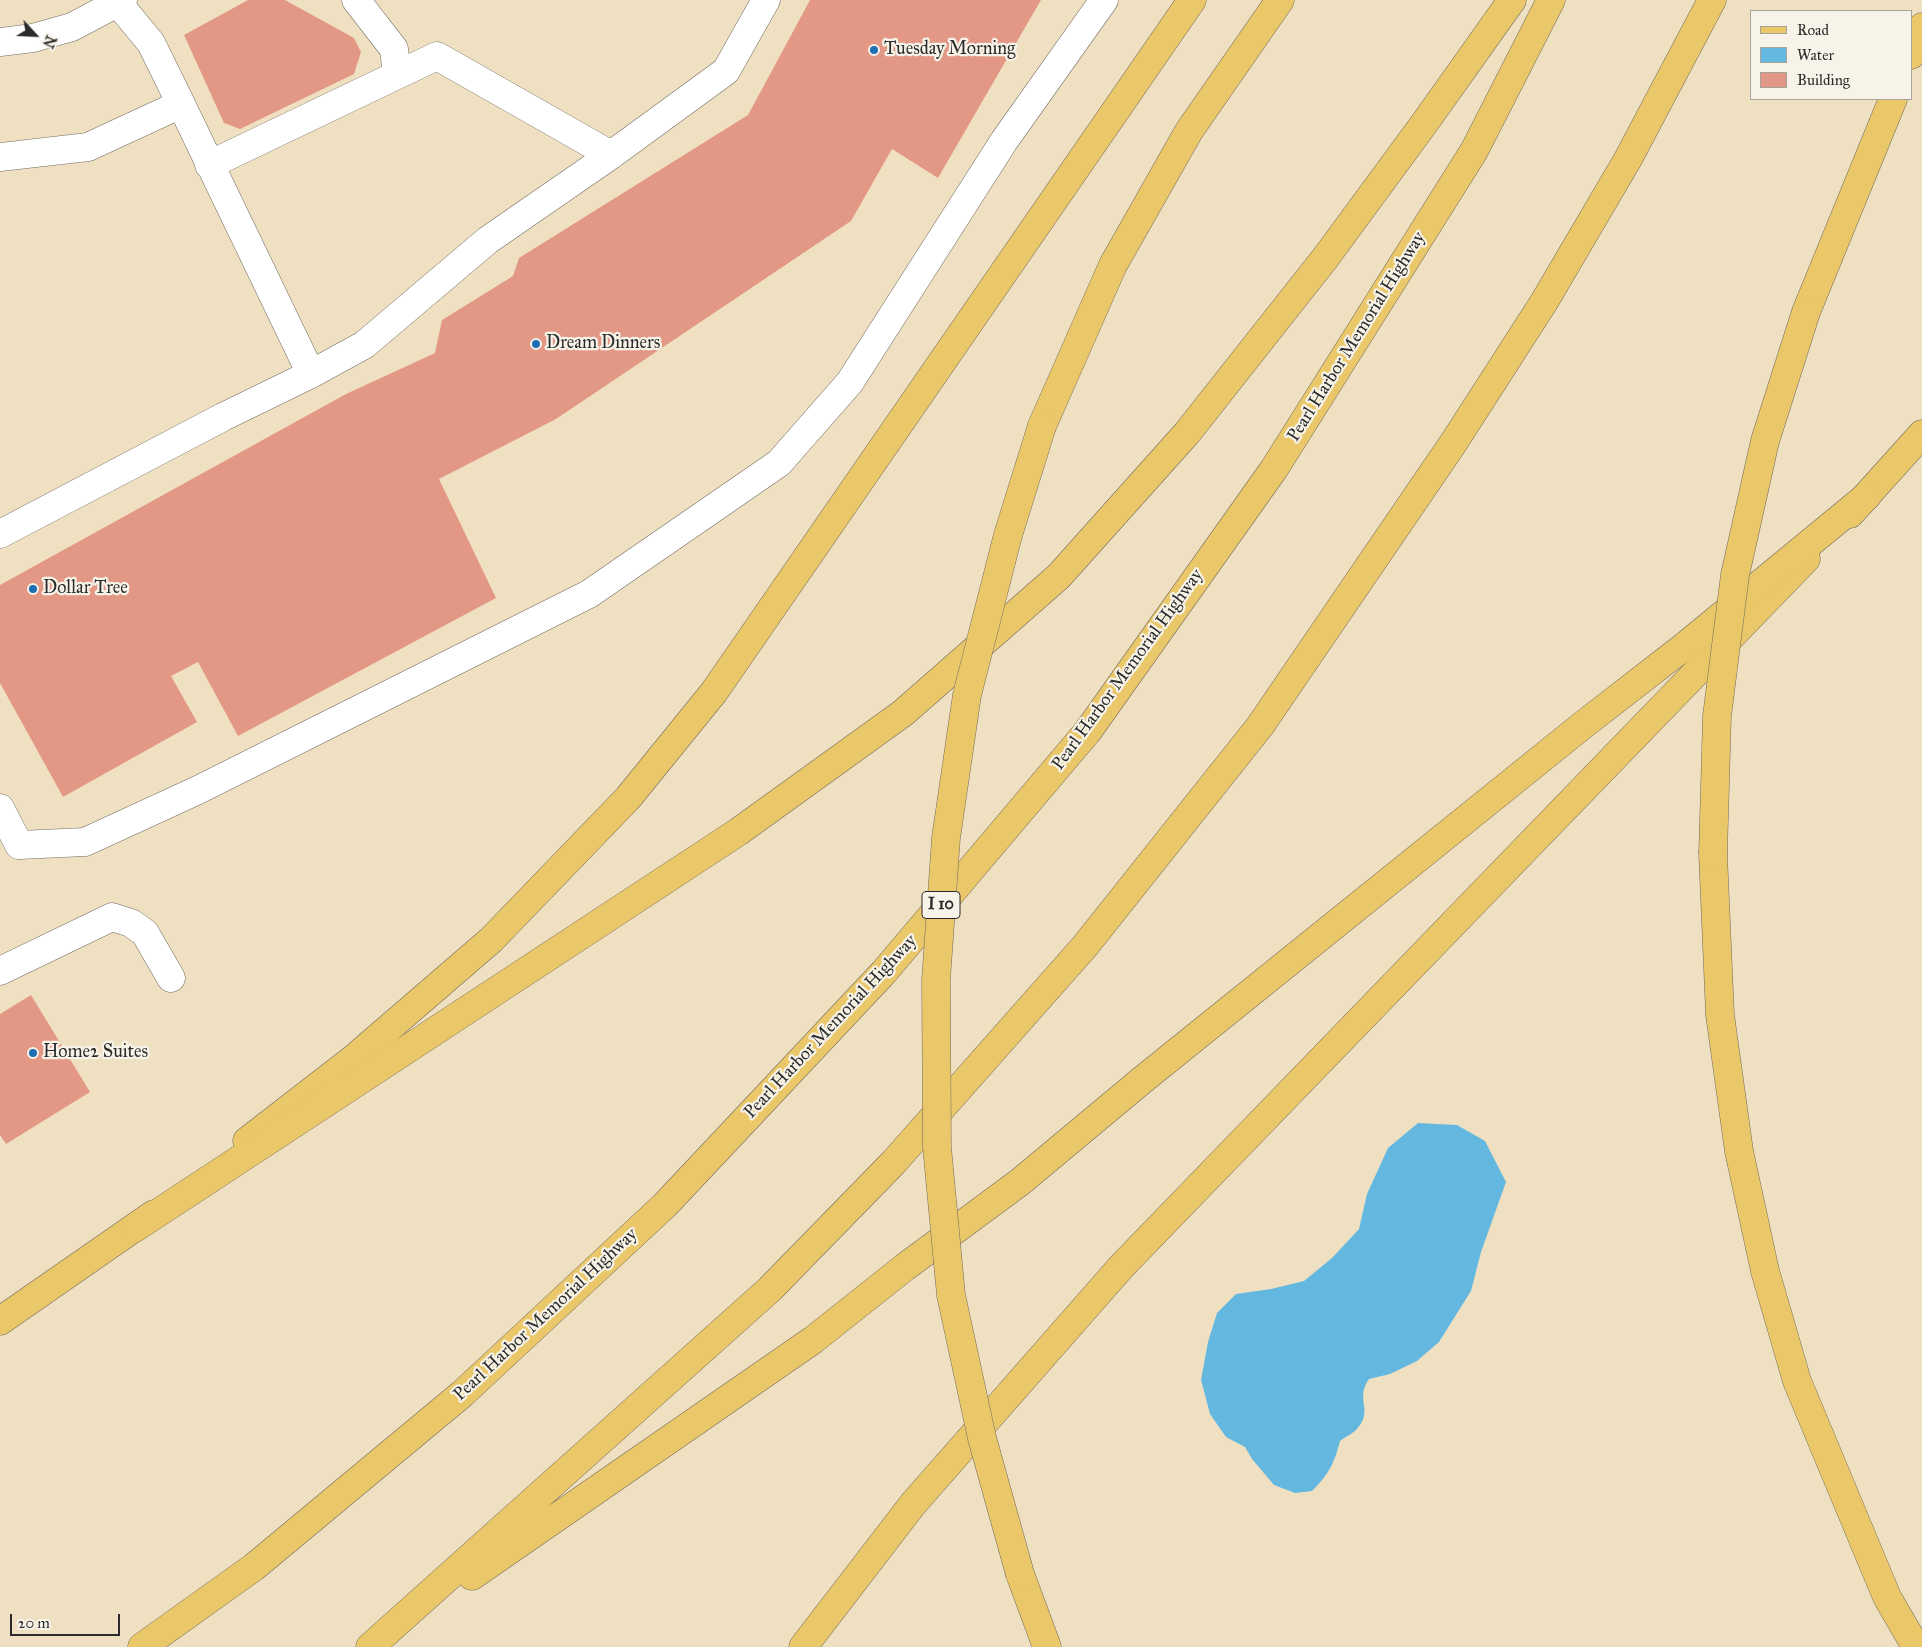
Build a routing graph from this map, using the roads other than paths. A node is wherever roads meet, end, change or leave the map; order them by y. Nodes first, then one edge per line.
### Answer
1 (356, 0) edge
2 (766, 0) edge
3 (1104, 0) edge
4 (1192, 0) edge
5 (1280, 0) edge
6 (1512, 0) edge
7 (1551, 0) edge
8 (1712, 0) edge
9 (120, 2) edge
10 (1922, 27) edge
11 (0, 42) edge
12 (1912, 52) edge
13 (397, 75) junction
14 (1893, 100) edge
15 (181, 104) junction
16 (611, 155) junction
17 (0, 157) edge
18 (209, 165) junction
19 (311, 374) junction
20 (1922, 434) edge
21 (1867, 496) junction
22 (0, 534) edge
23 (0, 808) edge
24 (9, 849) edge
25 (0, 972) edge
26 (170, 978) dead end
27 (135, 1228) junction
28 (0, 1321) edge
29 (373, 1645) edge
30 (142, 1647) edge
31 (803, 1647) edge
32 (1047, 1647) edge
33 (1916, 1647) edge

1 - 13 street
2 - 16 street
3 - 24 street
4 - 27 main road
5 - 32 main road, bridge
6 - 27 main road
7 - 30 main road, Pearl Harbor Memorial Highway / I 10
8 - 29 main road
9 - 11 street
9 - 15 street
10 - 12 main road
13 - 16 street
13 - 18 street
14 - 33 main road, bridge
15 - 17 street
15 - 18 street
16 - 19 street
18 - 19 street
19 - 22 street
20 - 21 main road
21 - 29 main road
21 - 31 main road
23 - 24 street
25 - 26 street
27 - 28 main road

